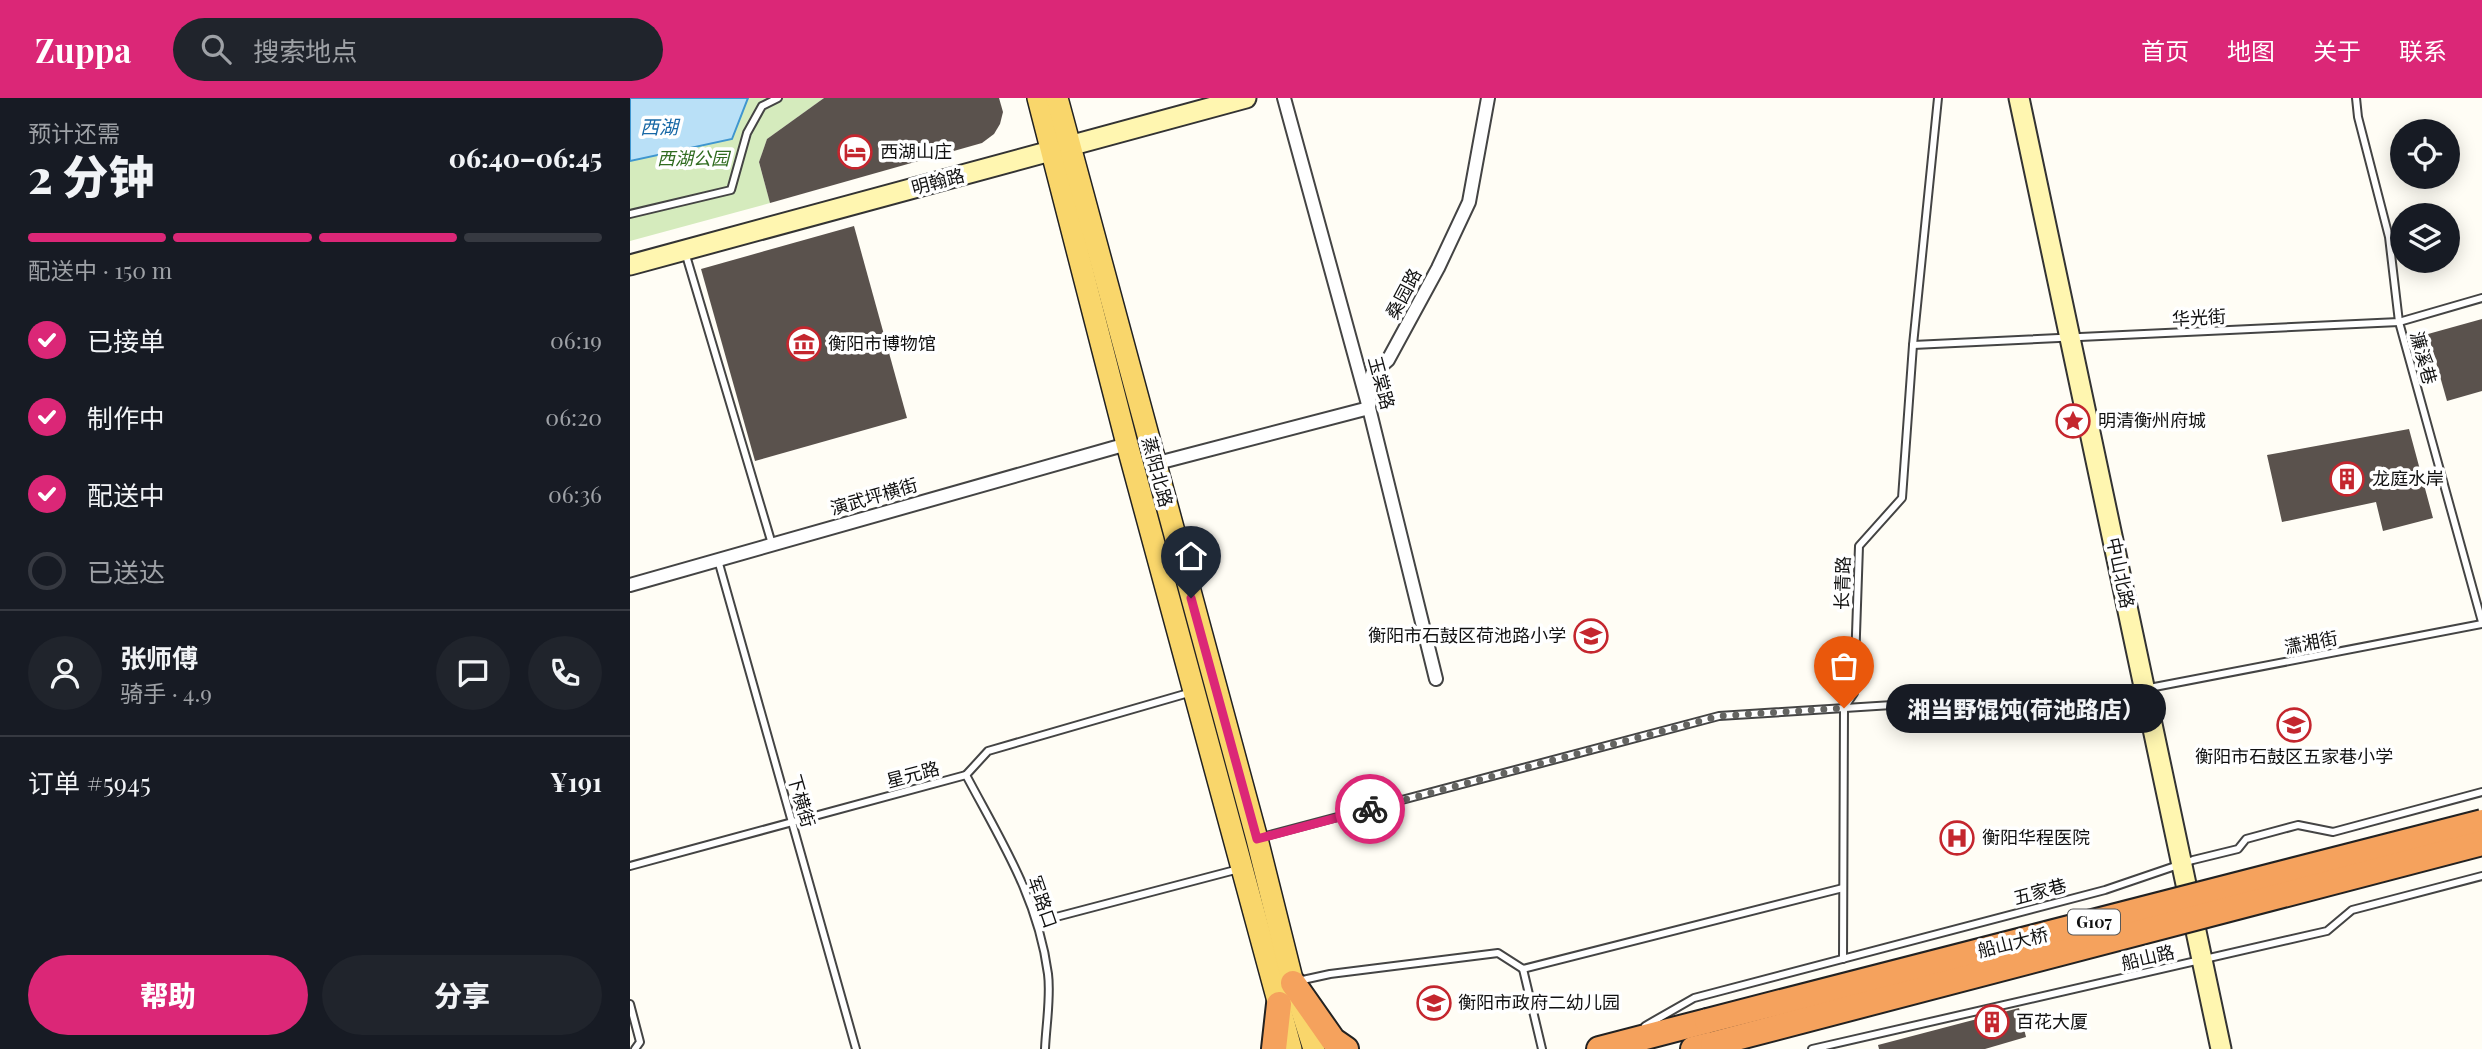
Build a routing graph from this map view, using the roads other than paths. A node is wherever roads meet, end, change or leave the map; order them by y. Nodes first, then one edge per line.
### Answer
1 (778, 98) edge
2 (1038, 98) edge
3 (1057, 98) edge
4 (1218, 98) edge
5 (1246, 98) edge
6 (1284, 98) edge
7 (1489, 98) edge
8 (1938, 98) edge
9 (2019, 98) edge
10 (2032, 98) edge
11 (2356, 98) edge
12 (1060, 144) junction
13 (630, 214) edge
14 (684, 250) junction
15 (630, 257) edge
16 (630, 265) edge
17 (2482, 298) edge
18 (2399, 322) junction
19 (2076, 337) junction
20 (1913, 345) junction
21 (1370, 408) junction
22 (1127, 444) junction
23 (1154, 464) junction
24 (772, 544) junction
25 (718, 560) junction
26 (630, 584) edge
27 (2482, 623) edge
28 (1436, 679) dead end
29 (2150, 687) junction
30 (1194, 691) junction
31 (1844, 708) junction
32 (966, 775) junction
33 (2482, 792) edge
34 (792, 822) junction
35 (2482, 822) edge
36 (1257, 839) junction
37 (2482, 843) edge
38 (2187, 862) junction
39 (630, 866) edge
40 (1241, 869) junction
41 (2482, 876) edge
42 (1843, 888) junction
43 (1037, 922) junction
44 (1843, 959) junction
45 (2208, 959) junction
46 (1523, 969) junction
47 (1293, 983) junction
48 (630, 1004) edge
49 (1279, 1004) junction
50 (1704, 1038) edge
51 (1605, 1047) edge
52 (635, 1049) edge
53 (856, 1049) edge
54 (1045, 1049) edge
55 (1274, 1049) edge
56 (1291, 1049) edge
57 (1314, 1049) edge
58 (1346, 1049) edge
59 (1542, 1049) edge
60 (1812, 1049) edge
61 (2221, 1049) edge
62 (2233, 1049) edge

1 - 13 lane
2 - 12 main road, 蒸阳北路
3 - 12 main road, 蒸阳北路
4 - 12 main road, 明翰路
5 - 12 main road, 明翰路
6 - 21 street, 玉棠路
7 - 21 street, 桑园路
8 - 20 lane, 长青路
9 - 19 main road, 中山北路
10 - 19 main road, 中山北路
11 - 18 lane, 濂溪巷
12 - 14 main road, 明翰路
12 - 15 main road, 明翰路
12 - 22 main road, 蒸阳北路
12 - 23 main road, 蒸阳北路
14 - 16 main road, 明翰路
14 - 24 lane
17 - 18 lane, 华光街
18 - 19 lane, 华光街
18 - 27 lane, 濂溪巷
19 - 20 lane, 华光街
19 - 29 main road, 中山北路
20 - 31 lane, 长青路
21 - 23 street
21 - 28 street, 玉棠路
22 - 24 street, 演武坪横街
22 - 30 main road, 蒸阳北路
23 - 36 main road, 蒸阳北路
24 - 25 street, 演武坪横街
25 - 26 street, 演武坪横街
25 - 34 lane, 下横街
27 - 29 lane, 潇湘街
29 - 31 lane, 潇湘街
29 - 38 main road, 中山北路
30 - 32 lane, 星元路
30 - 40 main road, 蒸阳北路
31 - 36 lane, 潇湘街
31 - 42 lane, 长青路
32 - 34 lane, 星元路
32 - 43 lane, 军路口
33 - 38 lane, 五家巷
34 - 39 lane, 星元路
34 - 53 lane, 下横街
35 - 50 highway, 船山大桥 / G107, bridge
36 - 47 main road, 蒸阳北路
37 - 50 highway, 船山大桥 / G107, bridge
38 - 44 lane, 五家巷
38 - 45 main road, 中山北路
40 - 43 lane
40 - 49 main road, 蒸阳北路
41 - 45 lane, 船山路
42 - 44 lane, 长青路
42 - 46 lane
43 - 54 lane, 军路口
44 - 51 lane, 五家巷
45 - 60 lane, 船山路
45 - 61 main road, 中山北路
45 - 62 main road, 中山北路
46 - 47 lane
46 - 59 lane
47 - 57 main road, 蒸阳北路
47 - 58 highway
48 - 52 lane
49 - 55 highway
49 - 56 main road, 蒸阳北路
50 - 51 highway, G107

